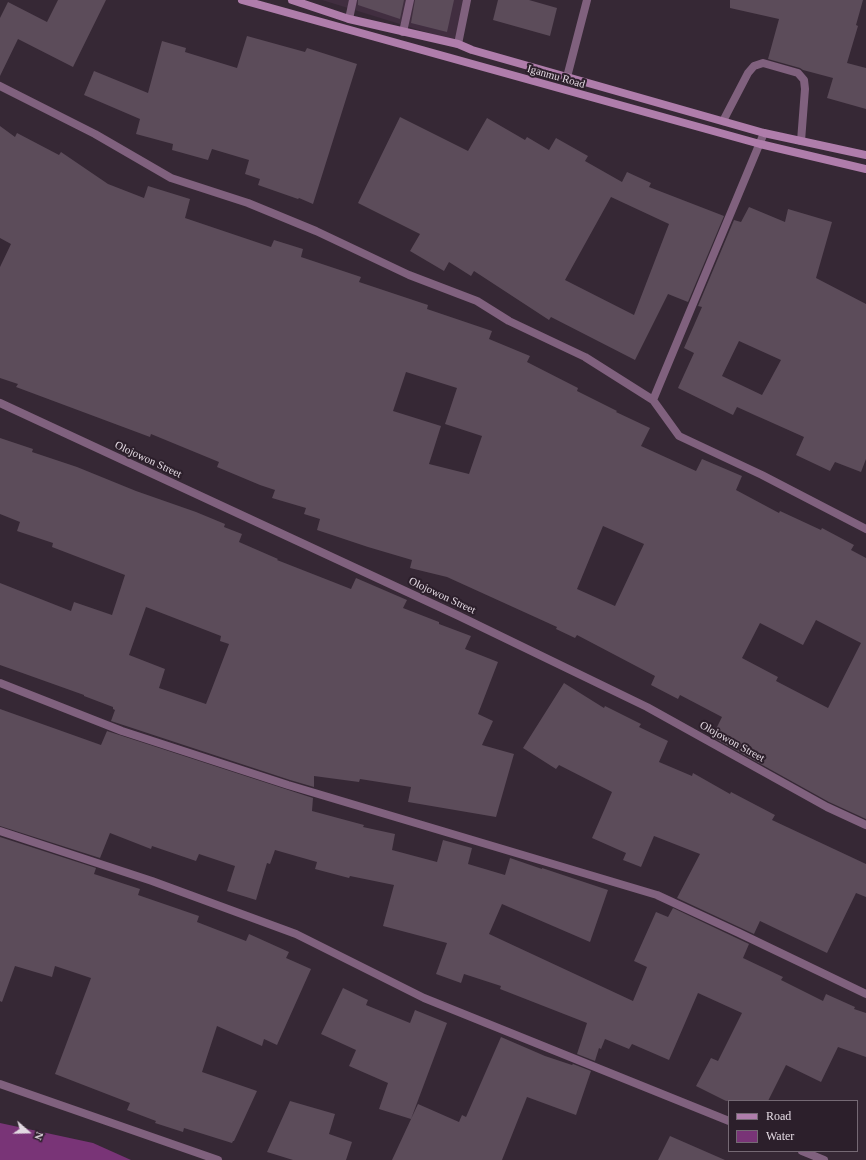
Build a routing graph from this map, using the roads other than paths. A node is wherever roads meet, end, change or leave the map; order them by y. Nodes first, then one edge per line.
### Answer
1 (242, 0) edge
2 (292, 0) edge
3 (353, 0) edge
4 (410, 0) edge
5 (467, 0) edge
6 (587, 0) edge
7 (349, 19) junction
8 (403, 32) junction
9 (458, 44) junction
10 (567, 77) junction
11 (0, 86) edge
12 (722, 120) junction
13 (764, 133) junction
14 (801, 142) junction
15 (760, 144) junction
16 (866, 155) edge
17 (866, 169) edge
18 (653, 400) junction
19 (0, 403) edge
20 (866, 529) edge
21 (0, 683) edge
22 (866, 825) edge
23 (0, 831) edge
24 (866, 994) edge
25 (0, 1084) edge
26 (728, 1122) edge
27 (804, 1152) edge
28 (218, 1160) edge
29 (824, 1160) edge

1 - 15 main road, Iganmu Road
2 - 7 main road, Iganmu Road
3 - 7 street
4 - 8 street
5 - 9 street
6 - 10 street
7 - 8 main road, Iganmu Road
8 - 9 main road, Iganmu Road
9 - 10 main road, Iganmu Road
10 - 12 main road, Iganmu Road
11 - 18 street
12 - 13 main road, Iganmu Road
12 - 14 street
13 - 14 main road, Iganmu Road
13 - 15 street
14 - 16 main road, Iganmu Road
15 - 17 main road, Iganmu Road
15 - 18 street
18 - 20 street
19 - 22 street, Olojowon Street
21 - 24 street
23 - 26 street
25 - 28 street
27 - 29 street

